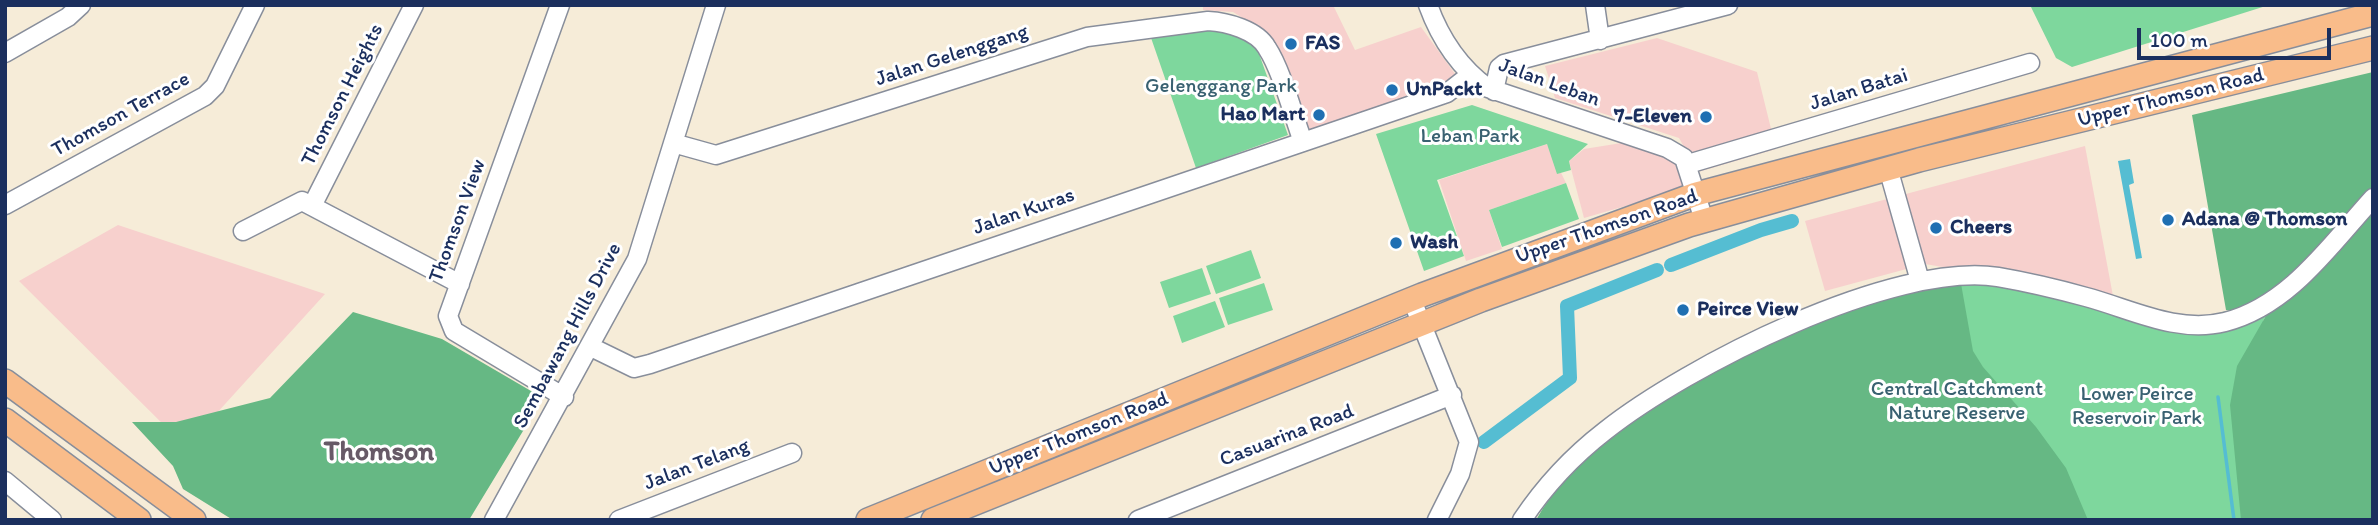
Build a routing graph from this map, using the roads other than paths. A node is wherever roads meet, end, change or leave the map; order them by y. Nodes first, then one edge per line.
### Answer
1 (81, 5) edge
2 (255, 5) edge
3 (414, 5) edge
4 (560, 5) edge
5 (716, 5) edge
6 (1428, 5) edge
7 (1595, 5) edge
8 (1728, 5) edge
9 (2351, 14) edge
10 (2373, 14) edge
11 (1600, 40) junction
12 (2373, 48) edge
13 (5, 53) edge
14 (2029, 63) dead end
15 (1470, 75) junction
16 (1494, 91) junction
17 (1303, 142) junction
18 (673, 143) junction
19 (1694, 163) junction
20 (1888, 168) junction
21 (1706, 191) junction
22 (2373, 198) edge
23 (5, 205) edge
24 (312, 206) junction
25 (1704, 220) junction
26 (243, 231) dead end
27 (1920, 281) junction
28 (460, 284) junction
29 (1412, 300) junction
30 (1423, 323) junction
31 (591, 347) junction
32 (5, 381) edge
33 (1452, 395) junction
34 (564, 397) junction
35 (5, 420) edge
36 (792, 453) dead end
37 (5, 481) edge
38 (187, 517) edge
39 (52, 520) edge
40 (139, 520) edge
41 (494, 520) edge
42 (619, 520) edge
43 (868, 520) edge
44 (933, 520) edge
45 (1138, 520) edge
46 (1437, 520) edge
47 (1522, 520) edge

1 - 13 street
2 - 23 street, Thomson Terrace
3 - 24 street, Thomson Heights
4 - 28 street, Thomson View
5 - 18 street, Sembawang Hills Drive
6 - 15 street, Jalan Leban
7 - 11 street
8 - 11 street
9 - 10 main road, Upper Thomson Road
9 - 21 main road, Upper Thomson Road
11 - 16 street
12 - 20 main road, Upper Thomson Road
14 - 19 street, Jalan Batai
15 - 16 street, Jalan Leban
15 - 17 street, Jalan Kuras
16 - 19 street, Jalan Leban
17 - 18 street, Jalan Gelenggang
17 - 31 street, Jalan Kuras
18 - 31 street, Sembawang Hills Drive
19 - 21 street
20 - 25 main road, Upper Thomson Road
20 - 27 street
21 - 25 street
21 - 29 main road, Upper Thomson Road
22 - 27 street
24 - 26 street
24 - 28 street
25 - 30 main road, Upper Thomson Road
27 - 47 street
28 - 34 street, Thomson View
29 - 30 street
29 - 43 main road, Upper Thomson Road
30 - 33 street
30 - 44 main road, Upper Thomson Road
31 - 34 street, Sembawang Hills Drive
32 - 38 main road
33 - 45 street, Casuarina Road
33 - 46 street
34 - 41 street, Sembawang Hills Drive
35 - 40 main road
36 - 42 street, Jalan Telang
37 - 39 street

